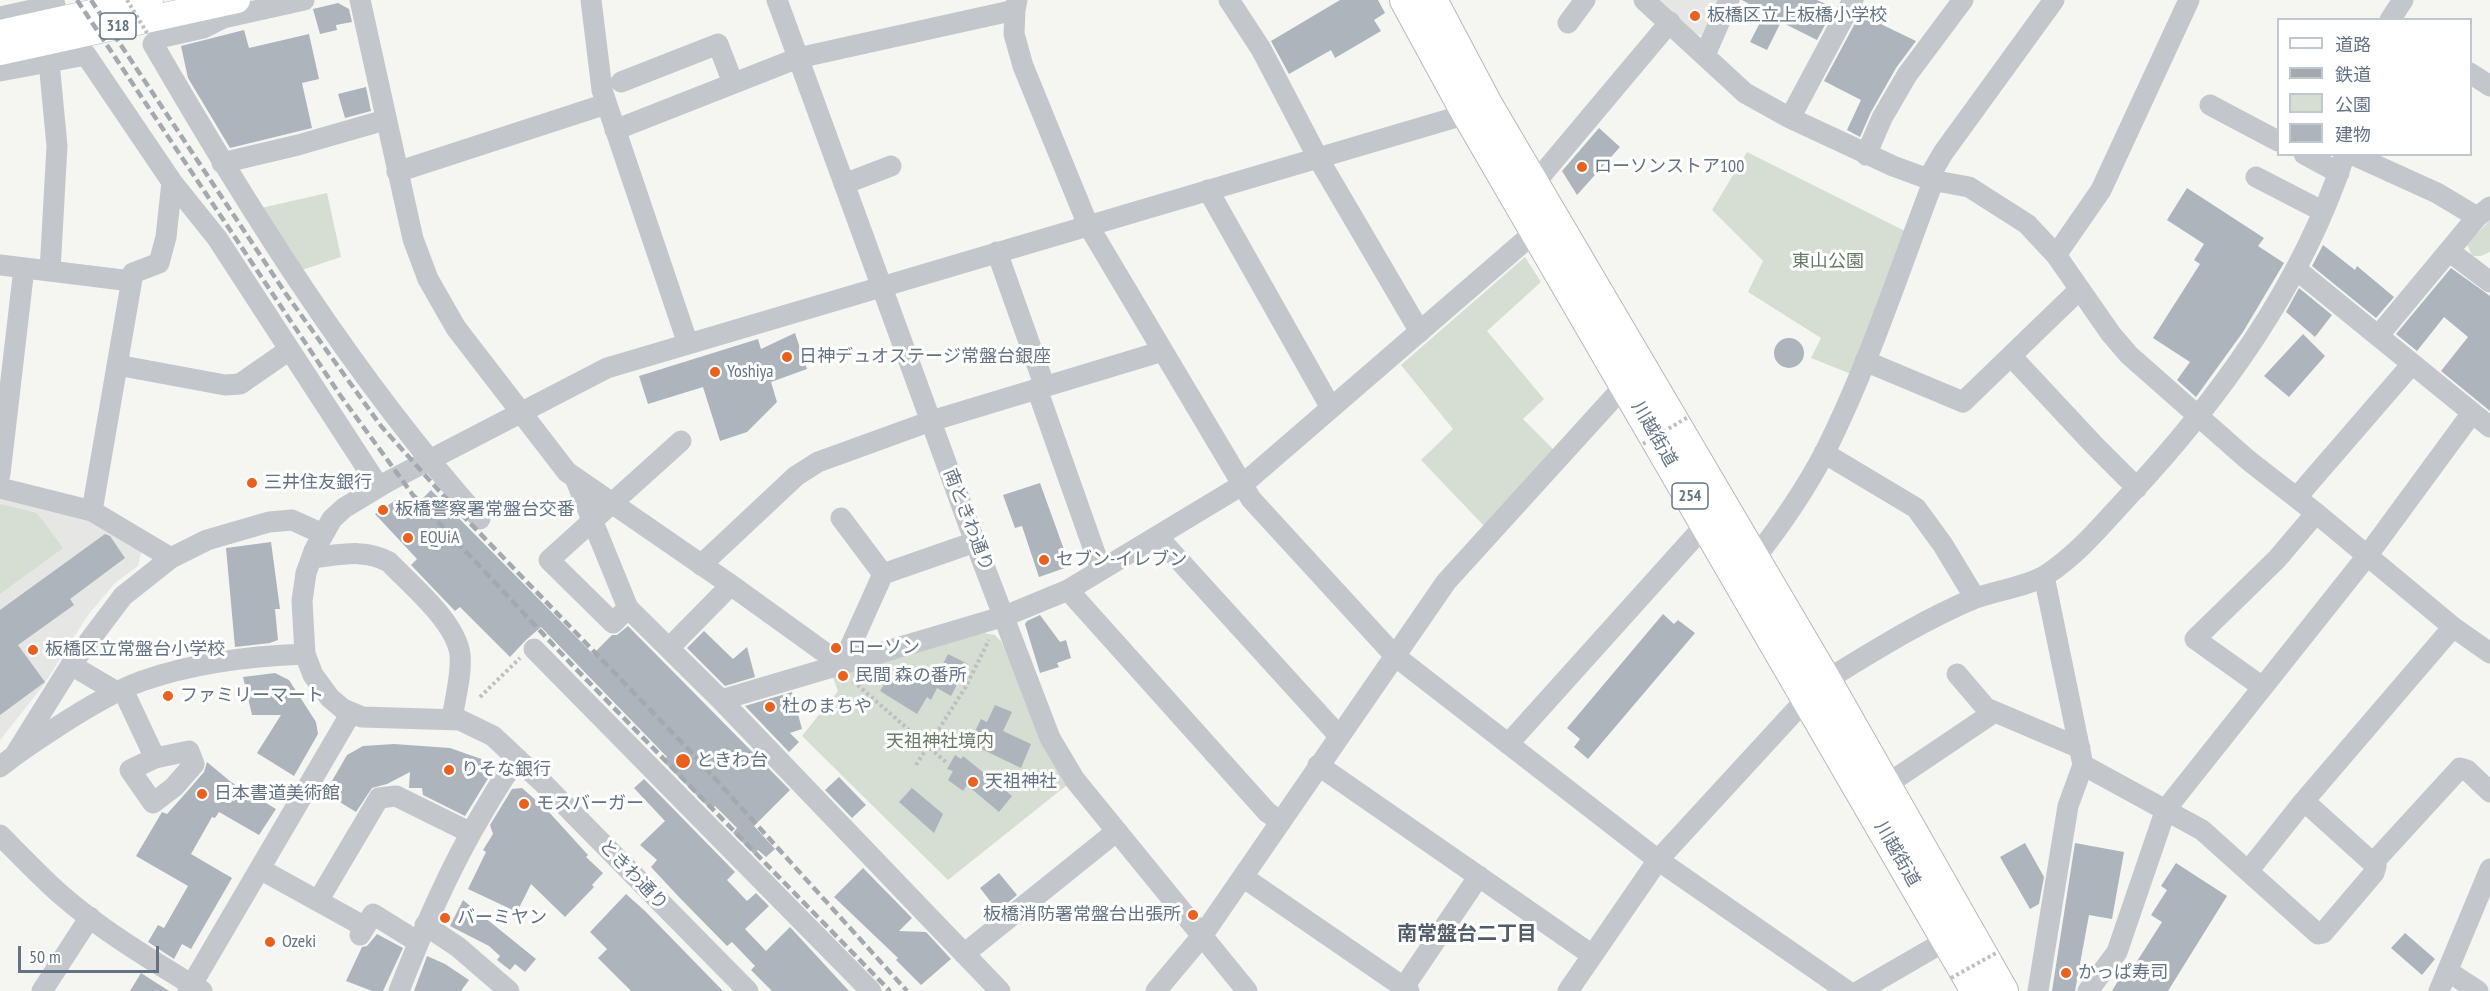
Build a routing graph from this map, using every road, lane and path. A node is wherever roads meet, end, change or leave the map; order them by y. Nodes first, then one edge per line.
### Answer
1 (127, 0) edge
2 (150, 0) edge
3 (237, 0) edge
4 (304, 0) edge
5 (360, 0) edge
6 (591, 0) edge
7 (777, 0) edge
8 (1229, 0) edge
9 (1405, 0) edge
10 (1432, 0) edge
11 (1586, 0) edge
12 (1644, 0) edge
13 (1729, 0) edge
14 (1853, 0) edge
15 (1963, 0) edge
16 (2054, 0) edge
17 (2189, 0) edge
18 (55, 5) dead end
19 (1016, 5) edge
20 (0, 18) edge
21 (1670, 22) junction
22 (1568, 23) dead end
23 (0, 33) edge
24 (147, 33) dead end
25 (0, 52) edge
26 (1705, 55) junction
27 (798, 57) junction
28 (49, 62) junction
29 (0, 71) edge
30 (2472, 74) edge
31 (733, 83) junction
32 (2490, 86) edge
33 (610, 91) junction
34 (2210, 105) dead end
35 (1477, 109) junction
36 (1790, 118) junction
37 (385, 120) junction
38 (615, 130) junction
39 (2277, 140) edge
40 (1866, 155) junction
41 (2312, 156) edge
42 (2355, 156) edge
43 (1318, 158) junction
44 (222, 163) junction
45 (2342, 164) edge
46 (891, 166) dead end
47 (397, 172) junction
48 (2256, 177) dead end
49 (1931, 180) junction
50 (172, 182) junction
51 (844, 184) junction
52 (1534, 184) junction
53 (1208, 190) junction
54 (2322, 212) junction
55 (2484, 212) edge
56 (1088, 225) junction
57 (1536, 231) junction
58 (2449, 251) junction
59 (997, 252) junction
60 (2056, 255) junction
61 (0, 265) edge
62 (24, 268) junction
63 (2297, 270) junction
64 (50, 271) junction
65 (131, 281) junction
66 (2490, 282) edge
67 (881, 287) junction
68 (2080, 289) junction
69 (1420, 332) junction
70 (2378, 336) junction
71 (688, 344) junction
72 (289, 350) junction
73 (1163, 351) junction
74 (2011, 356) junction
75 (1865, 361) junction
76 (2412, 364) junction
77 (117, 365) junction
78 (1625, 385) junction
79 (1041, 388) junction
80 (1331, 408) junction
81 (521, 411) junction
82 (2472, 413) junction
83 (1688, 417) dead end
84 (2200, 417) junction
85 (931, 421) junction
86 (2490, 427) edge
87 (681, 441) dead end
88 (1643, 444) dead end
89 (1824, 453) junction
90 (429, 459) junction
91 (0, 474) edge
92 (575, 478) junction
93 (1242, 485) junction
94 (379, 487) junction
95 (0, 488) edge
96 (2137, 488) junction
97 (2297, 497) junction
98 (612, 503) junction
99 (92, 511) junction
100 (2316, 513) junction
101 (841, 518) dead end
102 (480, 519) dead end
103 (593, 521) junction
104 (1706, 524) junction
105 (323, 534) junction
106 (1158, 537) junction
107 (975, 542) junction
108 (2367, 556) junction
109 (171, 558) junction
110 (312, 558) junction
111 (1755, 558) junction
112 (701, 565) junction
113 (1101, 570) junction
114 (883, 574) junction
115 (2044, 576) junction
116 (732, 585) junction
117 (1068, 590) junction
118 (1976, 598) junction
119 (628, 608) junction
120 (1005, 616) junction
121 (2453, 627) junction
122 (990, 637) dead end
123 (669, 648) junction
124 (534, 650) joint
125 (2490, 653) edge
126 (305, 654) junction
127 (1395, 656) junction
128 (71, 665) junction
129 (844, 670) junction
130 (1957, 674) dead end
131 (2261, 686) junction
132 (1817, 689) junction
133 (120, 691) junction
134 (480, 697) dead end
135 (721, 700) junction
136 (1993, 712) junction
137 (351, 713) junction
138 (452, 719) junction
139 (1340, 736) junction
140 (1508, 744) junction
141 (928, 746) junction
142 (16, 753) junction
143 (2082, 756) junction
144 (155, 758) dead end
145 (518, 759) junction
146 (948, 764) dead end
147 (916, 765) dead end
148 (1318, 765) junction
149 (0, 767) edge
150 (1886, 785) junction
151 (2490, 792) edge
152 (2304, 801) junction
153 (2166, 809) junction
154 (1281, 822) junction
155 (1117, 831) junction
156 (471, 833) junction
157 (0, 835) edge
158 (0, 848) edge
159 (1658, 860) junction
160 (2373, 863) junction
161 (260, 869) junction
162 (2490, 869) edge
163 (2249, 870) junction
164 (1479, 876) junction
165 (1242, 877) junction
166 (318, 901) junction
167 (87, 921) junction
168 (422, 933) junction
169 (1202, 936) junction
170 (1947, 940) junction
171 (1998, 952) dead end
172 (964, 954) junction
173 (1592, 955) junction
174 (2449, 972) junction
175 (1964, 984) edge
176 (192, 989) edge
177 (866, 989) edge
178 (1407, 989) edge
179 (42, 991) edge
180 (399, 991) edge
181 (509, 991) edge
182 (748, 991) edge
183 (1000, 991) edge
184 (1156, 991) edge
185 (1247, 991) edge
186 (1568, 991) edge
187 (1847, 991) edge
188 (1859, 991) edge
189 (2003, 991) edge
190 (2038, 991) edge
191 (2088, 991) edge
192 (2439, 991) edge
193 (2478, 991) edge

1 - 24 path, bridge
2 - 23 main road, 318
3 - 25 main road, 318
4 - 44 street
5 - 37 street
6 - 33 street
7 - 27 street, 南ときわ通り
8 - 43 street
9 - 35 highway, 川越街道 / 254
10 - 35 highway, 川越街道 / 254
11 - 22 street
12 - 21 street
13 - 26 street
14 - 36 street
15 - 40 street
16 - 49 street
17 - 60 street
18 - 20 street
19 - 27 street
19 - 56 street
21 - 26 street
21 - 52 street
26 - 36 street
27 - 31 street
27 - 51 street, 南ときわ通り
28 - 29 street
28 - 50 street
28 - 64 street
30 - 32 street
31 - 33 street
31 - 38 street
33 - 38 street
33 - 47 street
34 - 39 street
35 - 43 street
35 - 52 highway, 川越街道 / 254
35 - 57 highway, 川越街道 / 254
36 - 40 street
37 - 44 street
37 - 47 street
38 - 71 street
40 - 49 street
41 - 45 street
42 - 55 street
43 - 53 street
43 - 69 street
44 - 90 street
45 - 54 street
46 - 51 street
47 - 81 street
48 - 54 street
49 - 60 street
49 - 75 street
50 - 65 street
50 - 72 street
51 - 67 street, 南ときわ通り
52 - 111 highway, 川越街道 / 254
53 - 56 street
53 - 80 street
54 - 63 street
55 - 58 street
56 - 59 street
56 - 73 street
57 - 69 street
57 - 78 highway, 川越街道 / 254
58 - 66 street
58 - 70 street
59 - 67 street
59 - 79 street
60 - 68 street
61 - 62 street
62 - 64 street
62 - 91 street
63 - 70 street
63 - 84 street
64 - 65 street
65 - 77 street
67 - 71 street
67 - 85 street, 南ときわ通り
68 - 74 street
68 - 84 street
69 - 80 street
70 - 76 street
71 - 81 street
72 - 77 street
72 - 94 street
73 - 79 street
73 - 93 street
74 - 75 street
74 - 96 street
75 - 89 street
76 - 82 street
76 - 97 street
77 - 99 street
78 - 104 highway, 川越街道 / 254
78 - 127 street
79 - 85 street
79 - 113 street
80 - 93 street
81 - 90 street
81 - 92 street
82 - 86 street
82 - 108 street
83 - 88 path, bridge
84 - 96 street
84 - 97 street
85 - 107 street, 南ときわ通り
85 - 112 street
87 - 98 street
89 - 111 street
89 - 118 street
90 - 94 street
90 - 102 street
92 - 98 street
92 - 103 street
93 - 106 street
93 - 127 street
94 - 105 street
95 - 99 street
96 - 115 street
97 - 100 street
98 - 103 street
98 - 112 street
99 - 109 street
100 - 108 street
100 - 131 street
101 - 114 street
103 - 119 street
103 - 119 street
104 - 132 highway, 川越街道 / 254
104 - 140 street
105 - 109 street
105 - 110 street
106 - 113 street
106 - 139 street
107 - 114 street
107 - 120 street, 南ときわ通り
108 - 121 street
108 - 131 street
109 - 128 street
110 - 126 street
110 - 138 street
111 - 132 highway, 川越街道 / 254
112 - 116 street
113 - 117 street
114 - 129 street
115 - 118 street
115 - 143 street
116 - 123 street
116 - 129 street
117 - 120 street
117 - 154 street
118 - 132 street
119 - 123 street
120 - 129 street
120 - 155 street, 南ときわ通り
121 - 125 street
121 - 152 street
122 - 141 path
123 - 135 street
124 - 134 path
124 - 177 street
126 - 133 street
126 - 137 street
127 - 139 street
127 - 140 street
128 - 133 street
128 - 142 street
129 - 135 street
129 - 141 path
130 - 136 street
131 - 153 street
132 - 150 highway, 川越街道 / 254
132 - 159 street
132 - 170 highway, 川越街道 / 254
133 - 142 street
133 - 144 street
135 - 172 street
136 - 143 street
136 - 150 street
137 - 138 street
137 - 161 street
138 - 145 street, ときわ通り
139 - 148 street
140 - 159 street
141 - 146 path
141 - 147 path
142 - 149 street
143 - 153 street
143 - 190 street
145 - 156 street
145 - 182 street, ときわ通り
148 - 154 street
148 - 164 street
150 - 189 highway, 川越街道 / 254
151 - 160 street
152 - 160 street
152 - 163 street
153 - 163 street
153 - 191 street
154 - 165 street
155 - 169 street, 南ときわ通り
155 - 172 street
156 - 166 street
156 - 168 street
157 - 167 street
158 - 167 street
159 - 173 street
159 - 187 street
160 - 163 street
161 - 166 street
161 - 176 street
162 - 174 street
164 - 173 street
164 - 178 street
165 - 169 street
165 - 178 street
166 - 168 street
167 - 176 street
167 - 179 street
168 - 180 street
168 - 181 street
169 - 184 street
169 - 185 street, 南ときわ通り
170 - 175 highway, 川越街道 / 254
170 - 188 street
171 - 175 path, bridge
172 - 183 street
173 - 186 street
174 - 192 street
174 - 193 street

